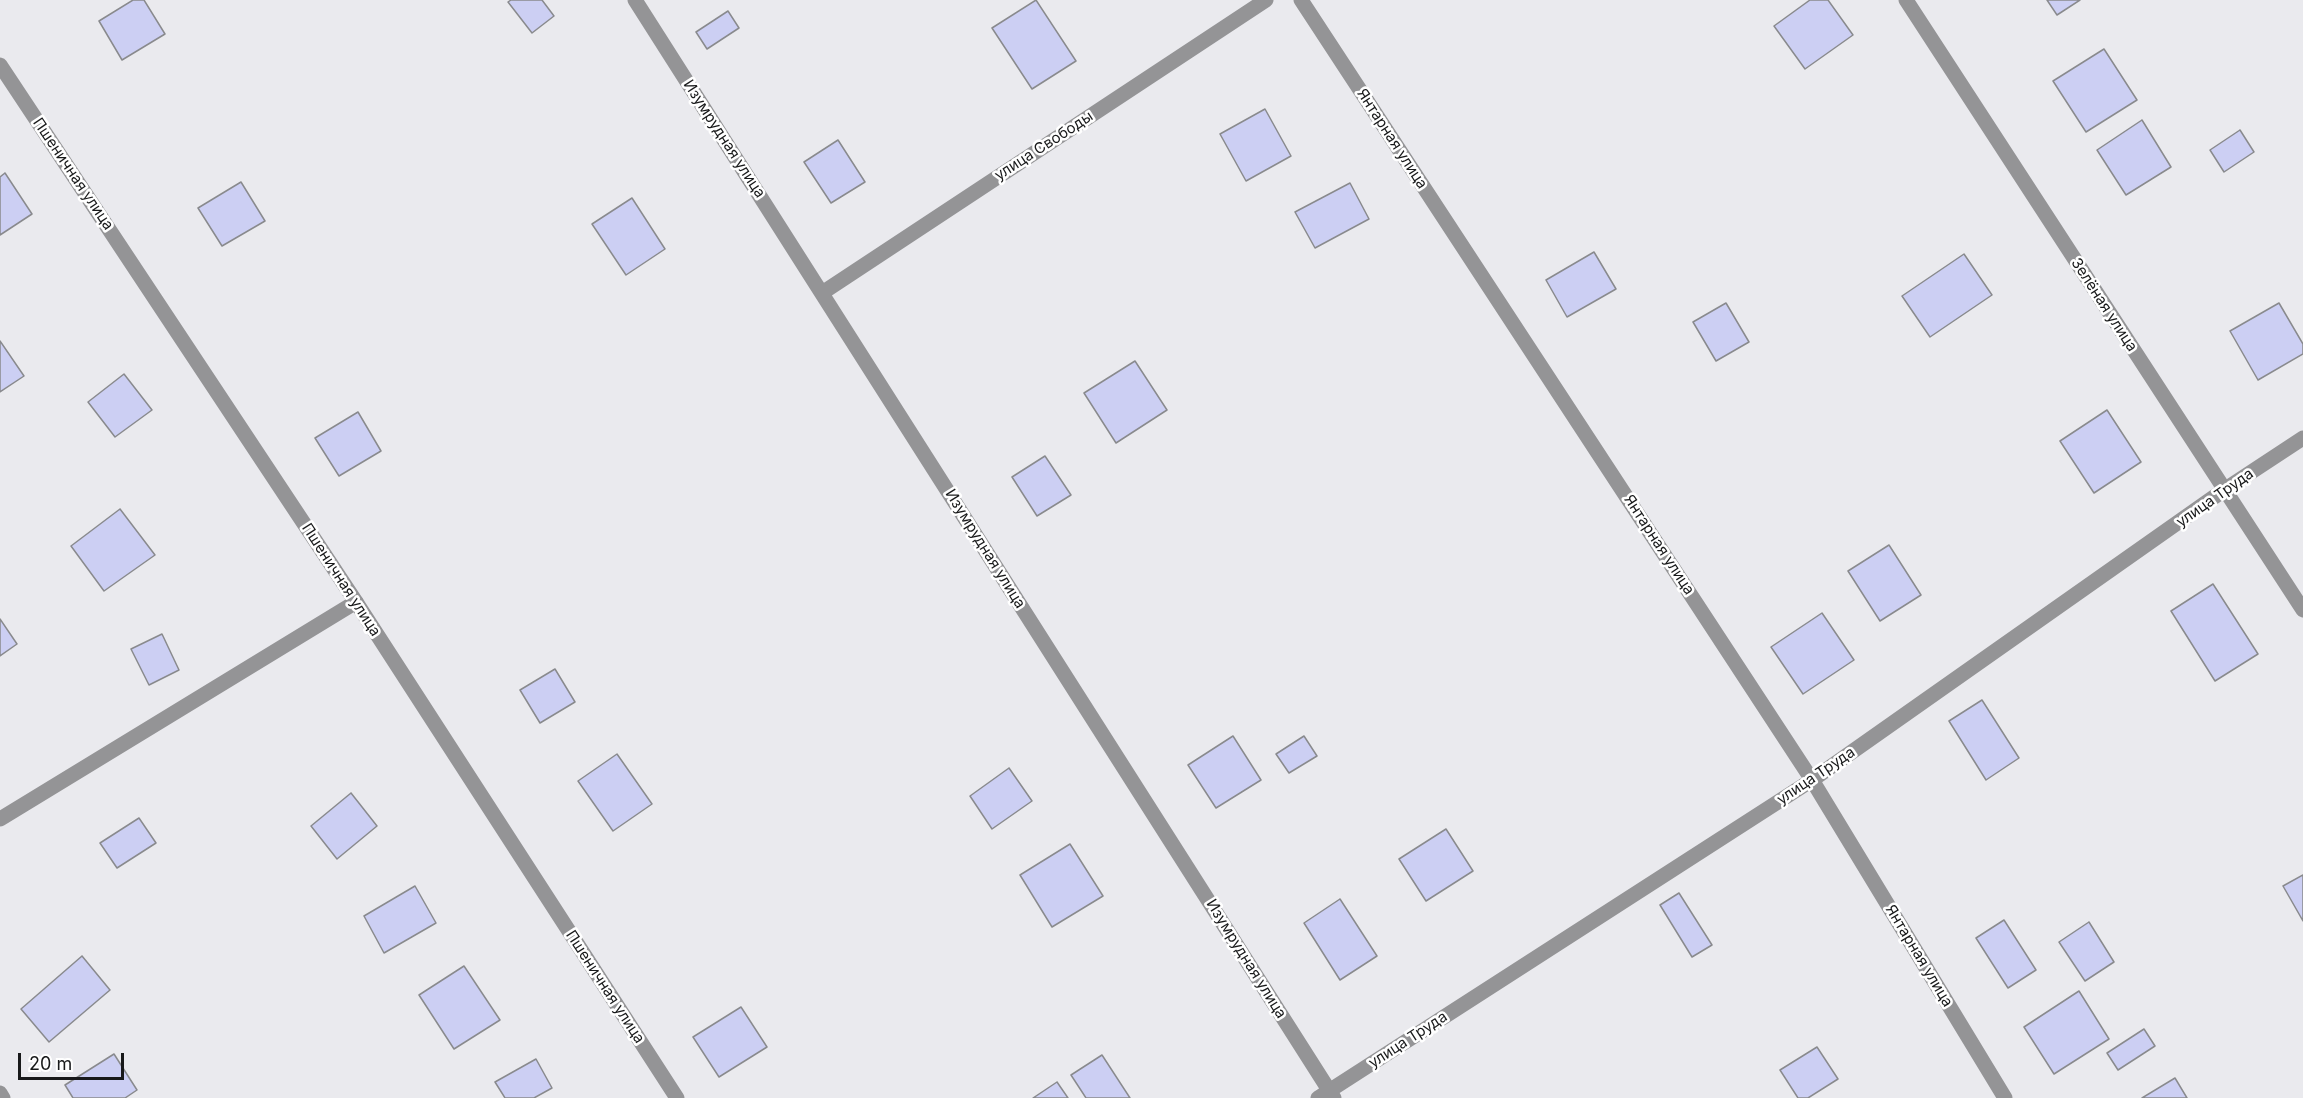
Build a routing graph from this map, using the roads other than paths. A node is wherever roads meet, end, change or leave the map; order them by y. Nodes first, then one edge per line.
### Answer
1 (635, 0) edge
2 (1266, 0) edge
3 (1301, 0) edge
4 (1906, 0) edge
5 (0, 64) edge
6 (822, 293) junction
7 (2303, 438) edge
8 (2224, 490) junction
9 (356, 602) junction
10 (2303, 610) edge
11 (1812, 780) junction
12 (0, 819) edge
13 (0, 1093) edge
14 (1328, 1096) edge
15 (3, 1098) edge
16 (677, 1098) edge
17 (2005, 1098) edge

1 - 6 street, Изумрудная улица
2 - 6 street, улица Свободы
3 - 11 street, Янтарная улица
4 - 8 street, Зелёная улица
5 - 9 street, Пшеничная улица
6 - 14 street, Изумрудная улица
7 - 8 street, улица Труда
8 - 10 street, Зелёная улица
8 - 11 street, улица Труда
9 - 12 street
9 - 16 street, Пшеничная улица
11 - 14 street, улица Труда
11 - 17 street, Янтарная улица
13 - 15 street

